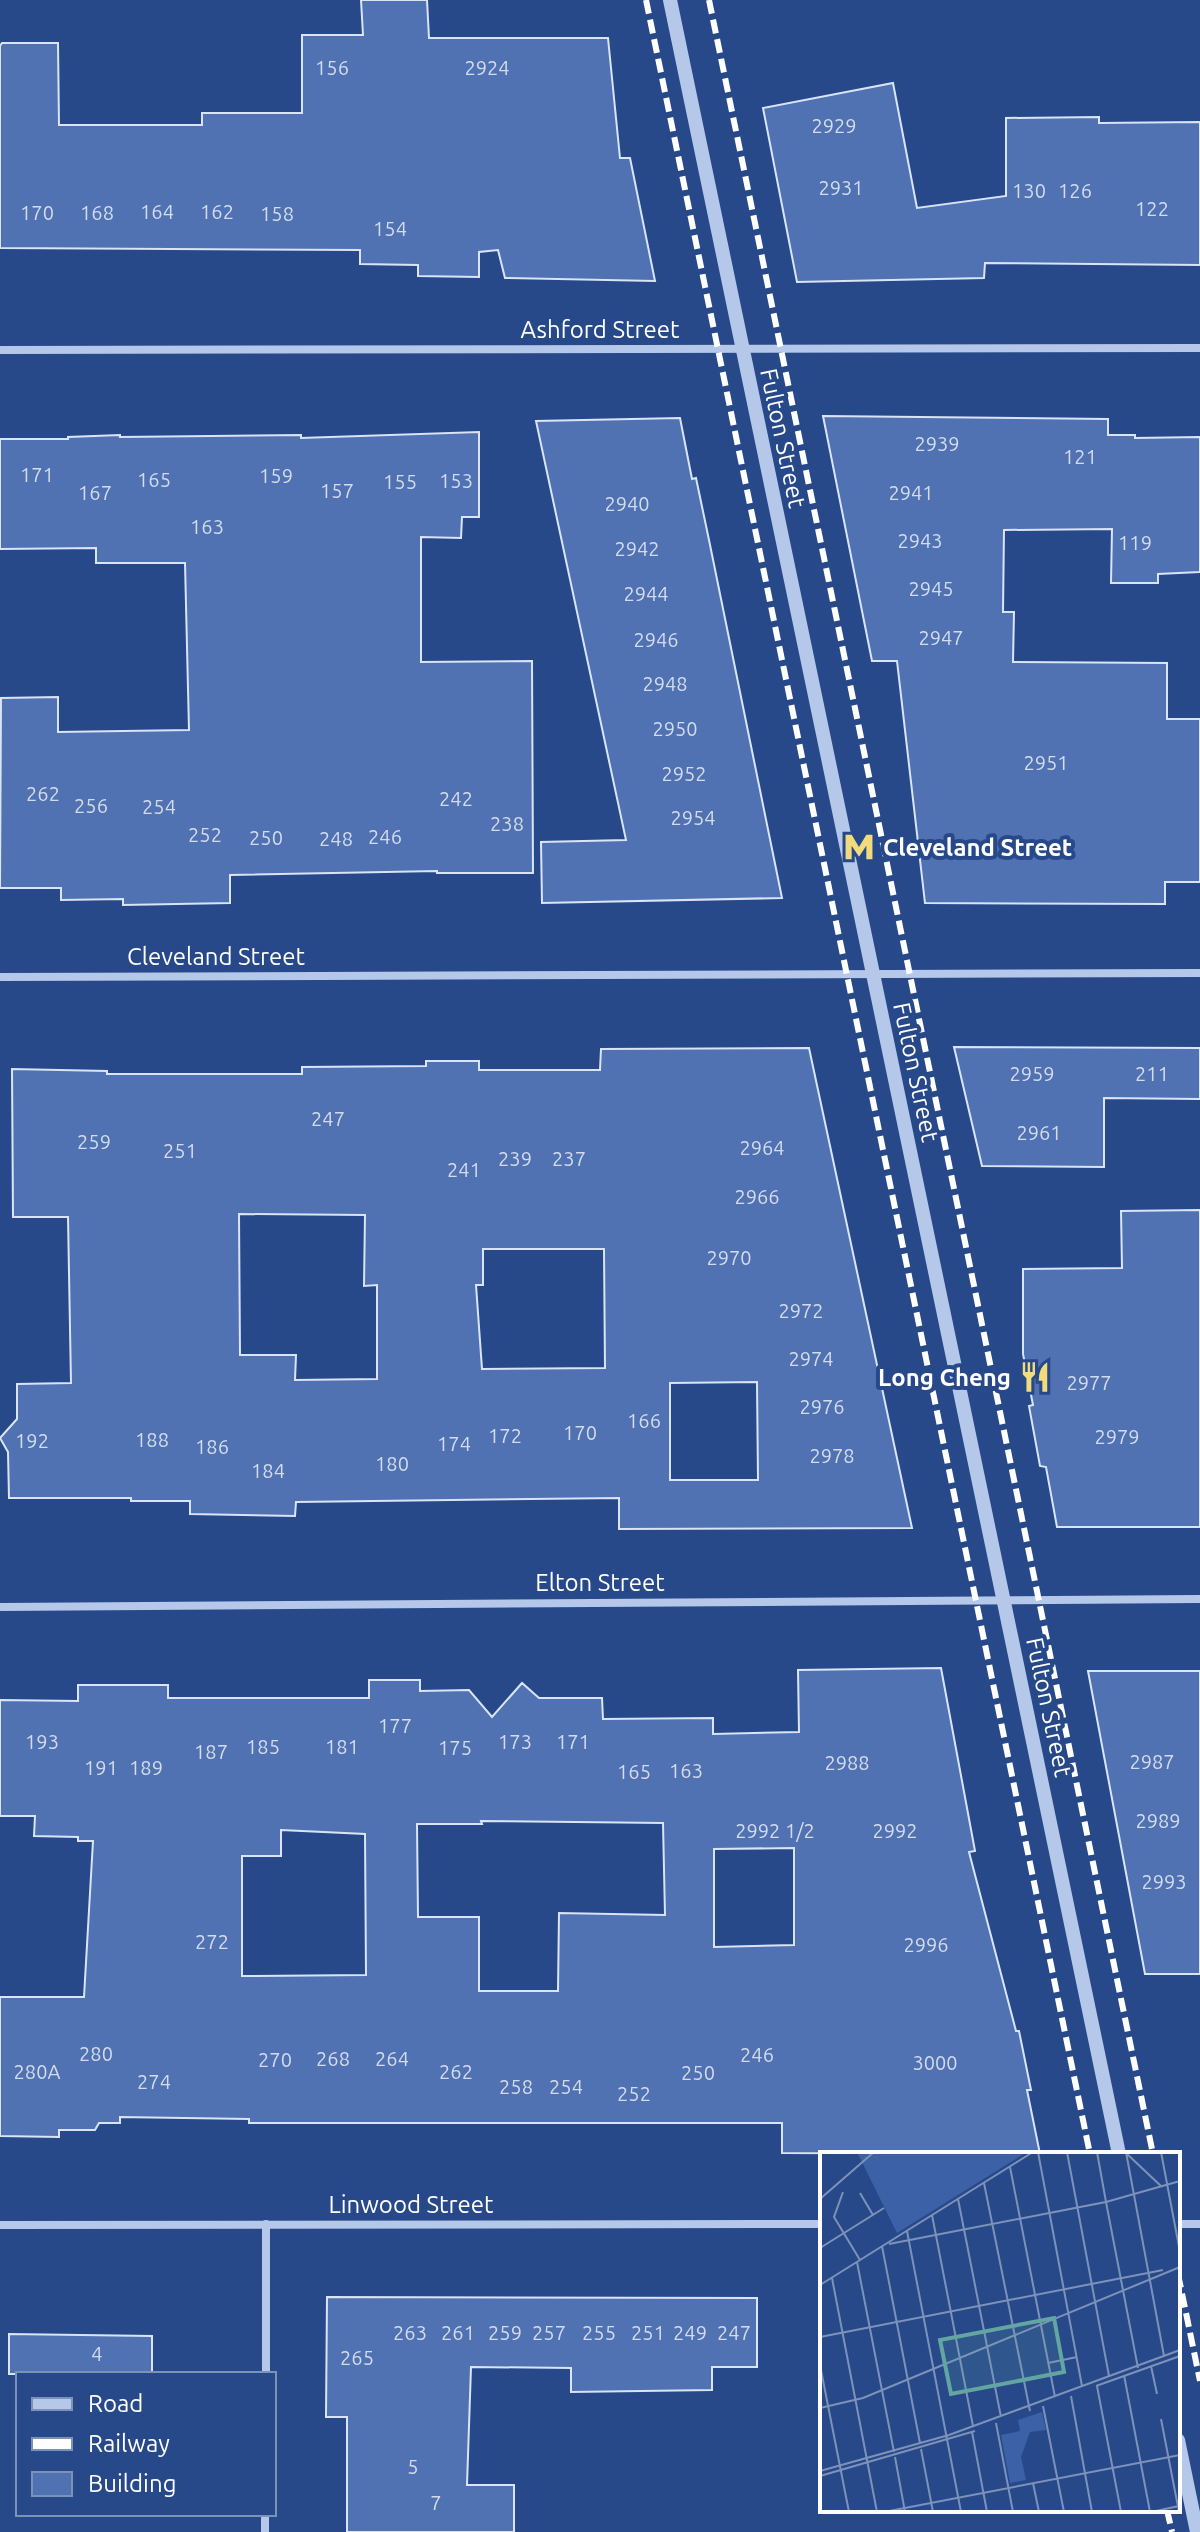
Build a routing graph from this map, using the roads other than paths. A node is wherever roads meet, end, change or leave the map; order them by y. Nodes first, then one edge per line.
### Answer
1 (670, 0) edge
2 (1200, 348) edge
3 (742, 349) junction
4 (0, 350) edge
5 (873, 973) junction
6 (1200, 973) edge
7 (0, 977) edge
8 (1004, 1599) junction
9 (1200, 1599) edge
10 (0, 1607) edge
11 (1119, 2152) edge
12 (266, 2224) junction
13 (820, 2224) edge
14 (0, 2225) edge
15 (266, 2372) edge
16 (1180, 2450) edge
17 (1197, 2532) edge

1 - 3 street, Fulton Street
2 - 3 street, Ashford Street
3 - 4 street, Ashford Street
3 - 5 street, Fulton Street
5 - 6 street, Cleveland Street
5 - 7 street, Cleveland Street
5 - 8 street, Fulton Street
8 - 9 street, Elton Street
8 - 10 street, Elton Street
8 - 11 street, Fulton Street
12 - 13 street, Linwood Street
12 - 14 street, Linwood Street
12 - 15 street
16 - 17 street

